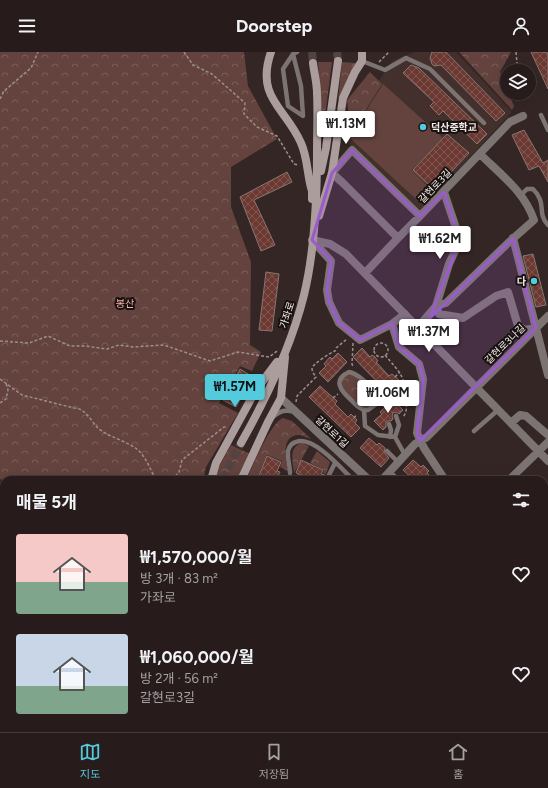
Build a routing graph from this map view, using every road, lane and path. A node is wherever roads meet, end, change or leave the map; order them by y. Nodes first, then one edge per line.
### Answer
1 (38, 52) edge
2 (184, 52) edge
3 (271, 52) edge
4 (362, 52) edge
5 (389, 52) edge
6 (516, 52) edge
7 (295, 53) edge
8 (338, 60) tunnel mouth
9 (362, 61) junction
10 (313, 62) tunnel mouth
11 (517, 63) dead end
12 (375, 66) junction
13 (0, 99) edge
14 (523, 116) dead end
15 (541, 116) dead end
16 (484, 123) dead end
17 (548, 130) edge
18 (480, 154) junction
19 (307, 168) junction
20 (332, 174) junction
21 (317, 183) junction
22 (444, 192) junction
23 (521, 194) junction
24 (420, 216) junction
25 (548, 225) edge
26 (398, 238) junction
27 (513, 238) junction
28 (312, 240) junction
29 (365, 273) junction
30 (436, 306) junction
31 (405, 314) junction
32 (548, 316) edge
33 (392, 324) junction
34 (418, 327) junction
35 (536, 328) junction
36 (0, 341) edge
37 (289, 342) junction
38 (286, 350) junction
39 (377, 355) junction
40 (385, 355) junction
41 (375, 357) dead end
42 (354, 368) dead end
43 (400, 372) junction
44 (548, 375) edge
45 (395, 377) dead end
46 (0, 379) edge
47 (6, 383) junction
48 (476, 387) junction
49 (281, 398) junction
50 (296, 402) dead end
51 (0, 403) edge
52 (364, 410) junction
53 (498, 410) junction
54 (298, 414) junction
55 (396, 416) dead end
56 (268, 422) junction
57 (511, 423) junction
58 (389, 424) dead end
59 (399, 424) junction
60 (236, 427) junction
61 (474, 431) dead end
62 (548, 435) edge
63 (392, 437) junction
64 (420, 441) junction
65 (548, 442) edge
66 (241, 443) tunnel mouth
67 (387, 451) dead end
68 (539, 451) junction
69 (405, 455) junction
70 (548, 461) edge
71 (398, 462) junction
72 (335, 463) junction
73 (290, 473) dead end
74 (389, 473) junction
75 (154, 476) edge
76 (176, 476) edge
77 (211, 476) edge
78 (243, 476) edge
79 (329, 476) edge
80 (349, 476) edge
81 (365, 476) edge
82 (386, 476) edge
83 (392, 476) edge
84 (442, 476) edge
85 (513, 476) edge

1 - 13 path
2 - 19 path
3 - 19 main road
4 - 9 main road
5 - 12 path
6 - 11 path
7 - 7 lane
8 - 21 main road, 가좌로
9 - 12 lane
9 - 20 main road
10 - 21 main road, 가좌로
12 - 16 lane
14 - 18 street, 갈현로3길
15 - 17 lane
18 - 22 street, 갈현로3길
18 - 23 street
19 - 28 main road
20 - 24 street
20 - 26 street
20 - 28 main road
21 - 28 main road, 가좌로
22 - 24 street, 갈현로3길
22 - 30 street
23 - 25 lane
23 - 27 street
24 - 26 street, 갈현로3길
26 - 29 street, 갈현로3길
27 - 30 street
27 - 35 street
28 - 29 street
28 - 33 street
28 - 37 main road, 가좌로
29 - 31 street
30 - 34 street
30 - 35 street
31 - 33 street
31 - 34 street
32 - 35 street, 갈현로3나길
33 - 64 street
34 - 48 street
35 - 44 street
35 - 48 street, 갈현로3나길
36 - 37 path
37 - 38 main road, 가좌로
38 - 49 main road
38 - 60 main road
38 - 66 main road, 가좌로
39 - 40 path
39 - 40 path
39 - 41 path
40 - 43 path
42 - 50 path
43 - 45 path
43 - 59 path
46 - 47 path
47 - 51 path
47 - 75 path
48 - 53 street
48 - 64 street
49 - 54 street, 갈현로1길
49 - 56 main road
52 - 52 lane
52 - 63 lane
53 - 57 street
53 - 61 lane
54 - 56 lane
54 - 81 street, 갈현로1길
55 - 59 lane
56 - 78 main road
57 - 62 street
57 - 68 street
58 - 63 lane
59 - 63 lane
60 - 76 path
60 - 77 main road
63 - 69 lane
64 - 69 street
64 - 84 street
65 - 68 street
67 - 71 lane
68 - 70 street
68 - 85 street
69 - 71 street
71 - 74 street
72 - 73 lane
72 - 79 lane
72 - 80 lane
74 - 82 street
74 - 83 street

